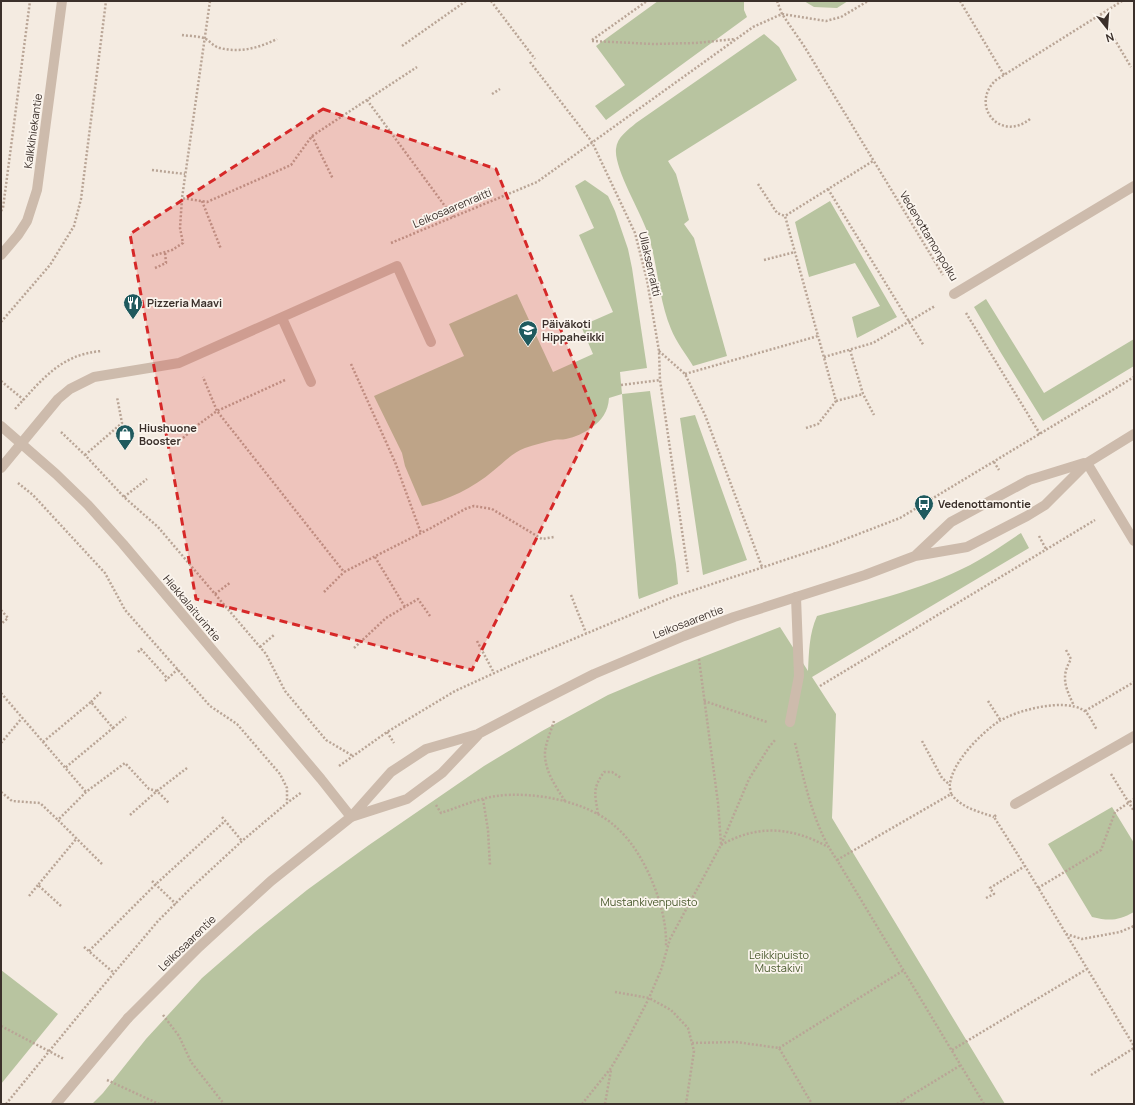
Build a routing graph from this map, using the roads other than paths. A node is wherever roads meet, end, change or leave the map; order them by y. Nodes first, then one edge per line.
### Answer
1 (62, 1) edge
2 (1134, 186) edge
3 (1, 255) edge
4 (954, 294) road end
5 (282, 318) junction
6 (431, 342) dead end
7 (311, 382) dead end
8 (1, 426) edge
9 (1134, 434) edge
10 (22, 444) junction
11 (1087, 463) junction
12 (1, 468) edge
13 (1134, 541) edge
14 (915, 556) junction
15 (796, 597) junction
16 (790, 722) road end
17 (478, 734) junction
18 (1134, 736) edge
19 (1015, 804) road end
20 (351, 817) junction
21 (56, 1104) edge

1 - 3 street, Kalkkihiekantie
2 - 4 street
5 - 6 street
5 - 7 street
5 - 10 street
8 - 10 street, Hiekkalaiturintie
9 - 11 street, Leikosaarentie
10 - 12 street
10 - 20 street, Hiekkalaiturintie
11 - 13 street
11 - 14 street, Leikosaarentie
11 - 14 street, Leikosaarentie
14 - 15 street, Leikosaarentie
15 - 16 street
15 - 17 street, Leikosaarentie
17 - 20 street, Leikosaarentie
17 - 20 street, Leikosaarentie
18 - 19 street
20 - 21 street, Leikosaarentie, bridge

